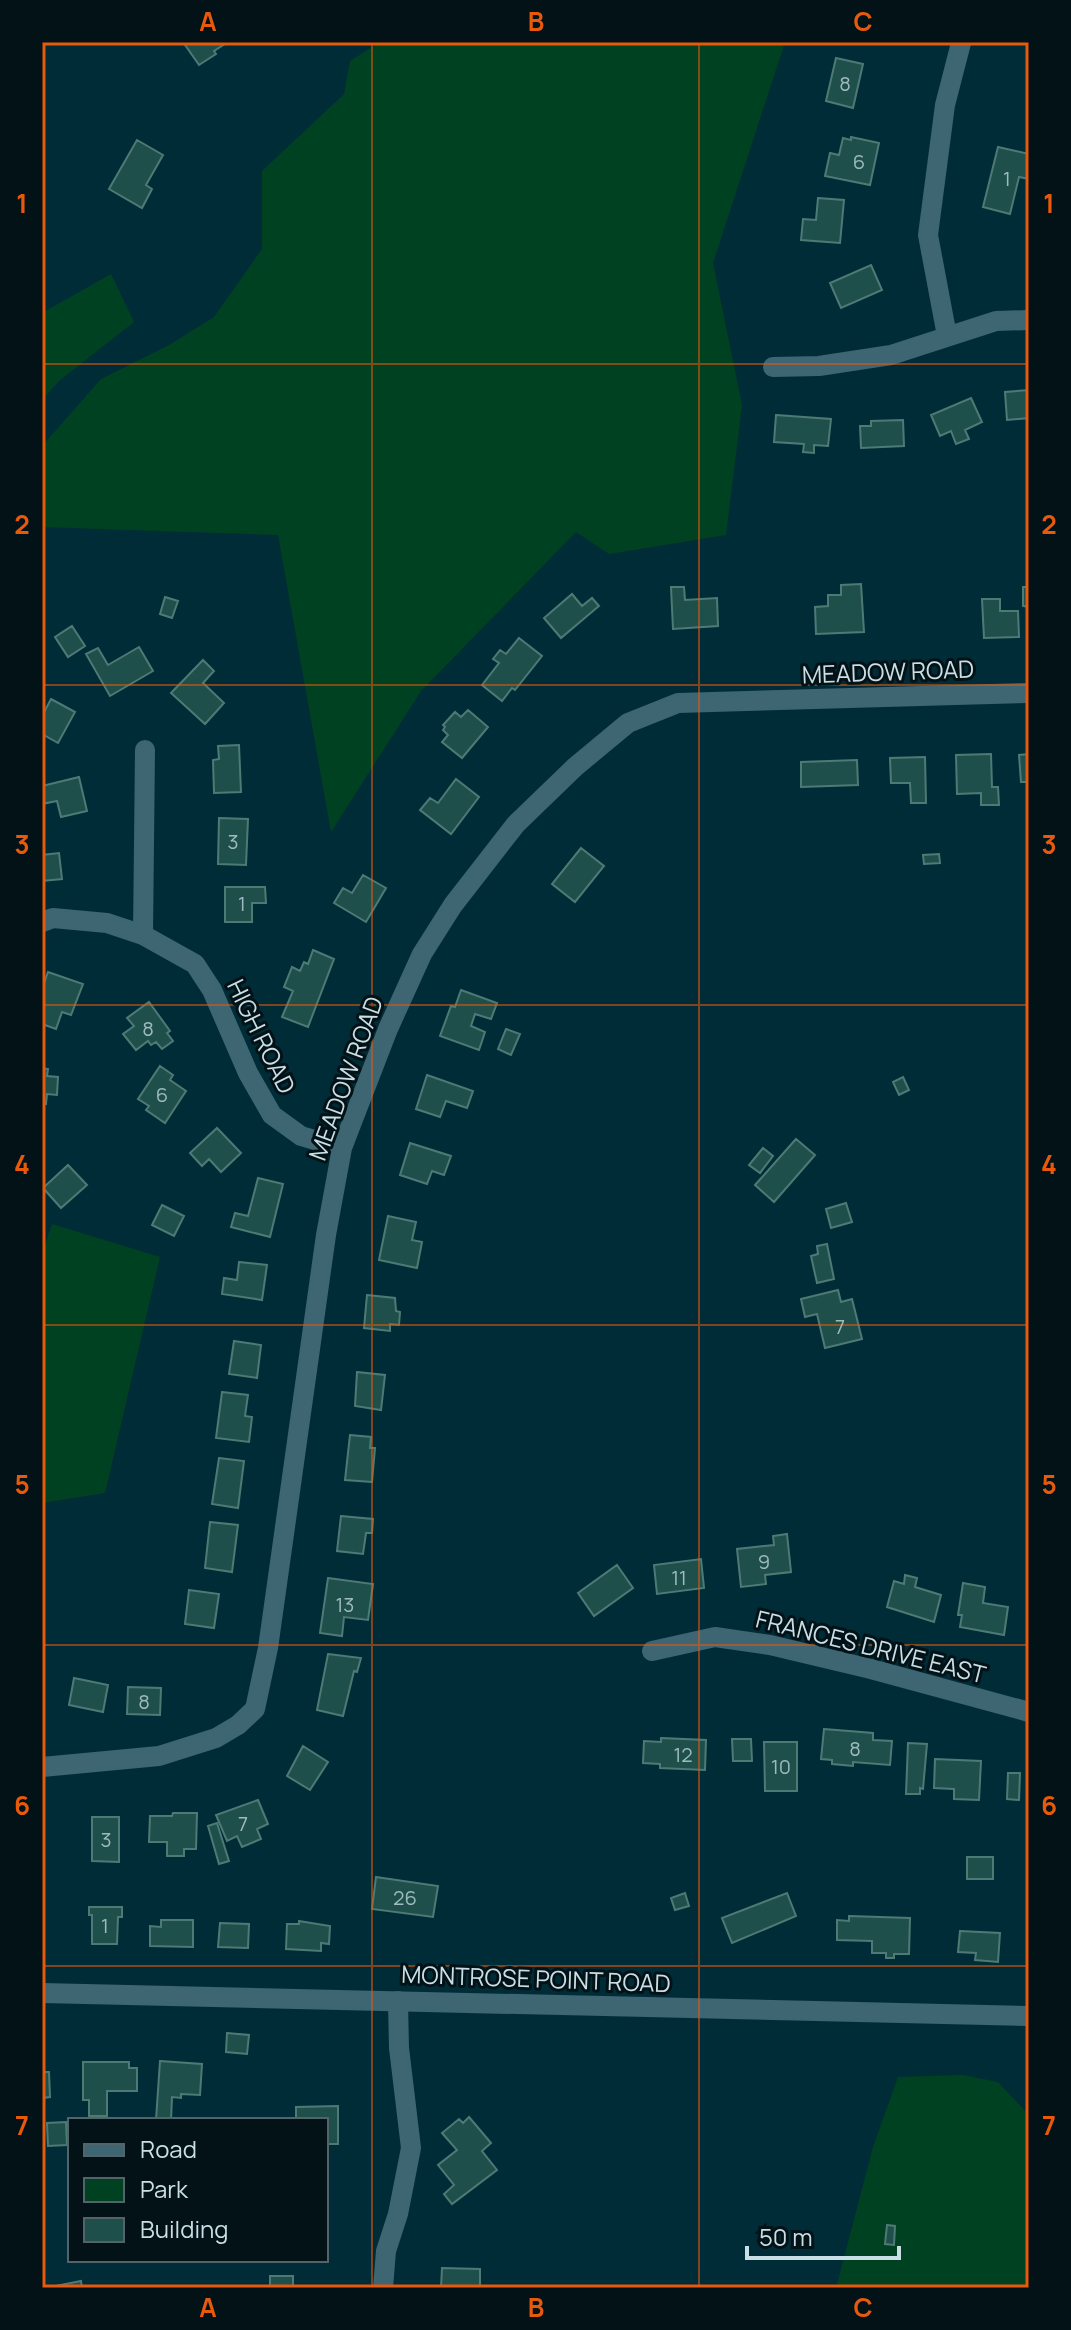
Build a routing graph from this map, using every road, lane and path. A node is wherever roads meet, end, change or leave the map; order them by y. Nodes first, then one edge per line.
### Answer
1 (961, 43) edge
2 (1029, 320) edge
3 (947, 336) junction
4 (773, 367) dead end
5 (1029, 693) edge
6 (145, 750) dead end
7 (42, 922) edge
8 (143, 935) junction
9 (342, 1148) junction
10 (652, 1651) dead end
11 (1029, 1712) edge
12 (42, 1767) edge
13 (42, 1993) edge
14 (398, 2001) junction
15 (1029, 2016) edge
16 (383, 2288) edge

1 - 3 street
2 - 3 street
3 - 4 street
5 - 9 street, MEADOW ROAD
6 - 8 street
7 - 8 street, HIGH ROAD
8 - 9 street, HIGH ROAD
9 - 12 street, MEADOW ROAD
10 - 11 street, FRANCES DRIVE EAST
13 - 14 street, MONTROSE POINT ROAD
14 - 15 street, MONTROSE POINT ROAD
14 - 16 street

